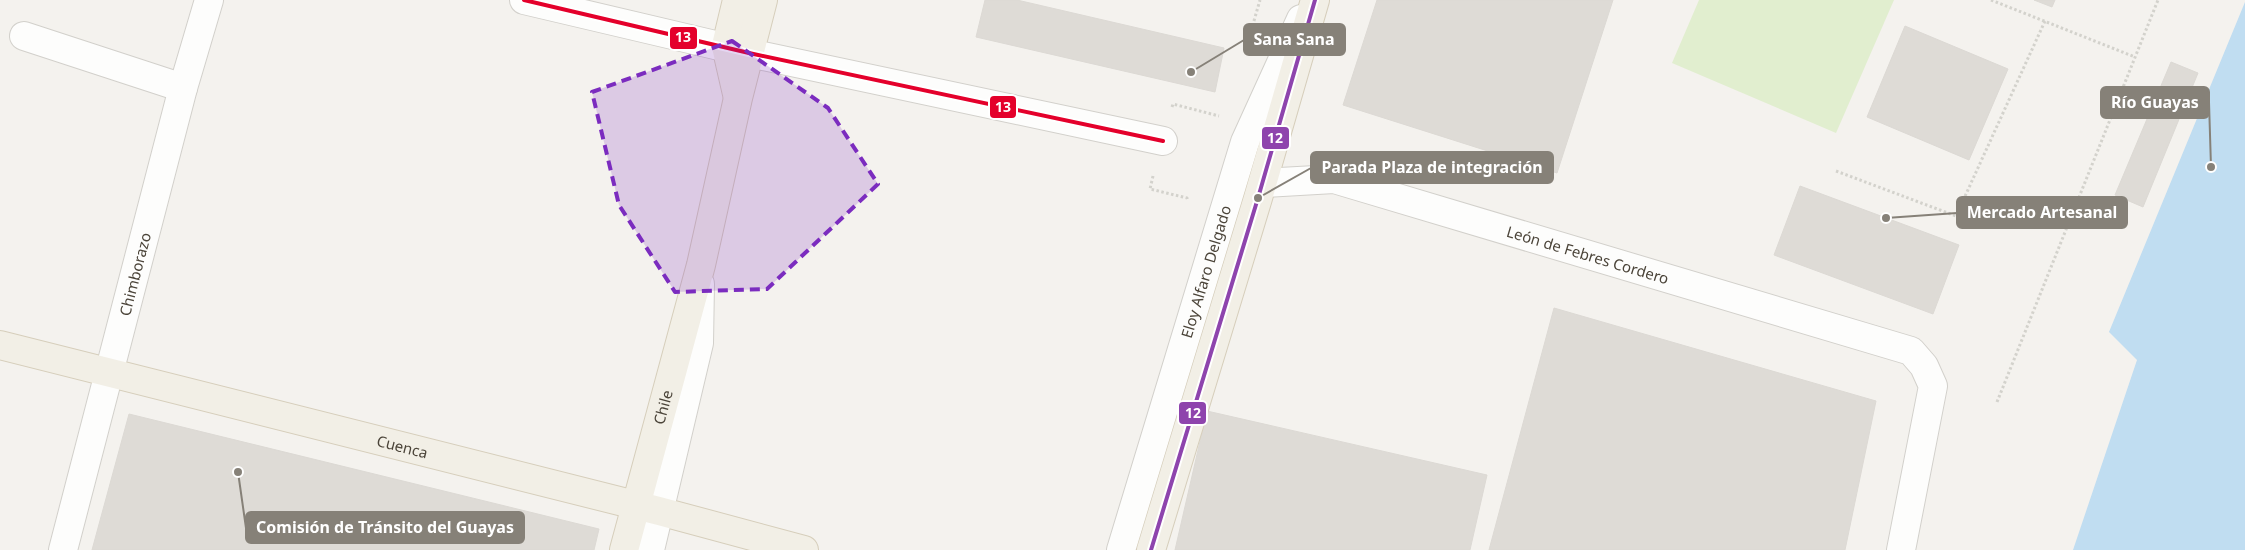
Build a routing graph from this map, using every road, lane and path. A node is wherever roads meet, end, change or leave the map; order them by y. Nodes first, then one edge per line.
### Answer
1 (209, 0) edge
2 (524, 0) edge
3 (737, 0) edge
4 (763, 0) edge
5 (1260, 0) edge
6 (1309, 0) edge
7 (1315, 0) edge
8 (1991, 0) edge
9 (2158, 0) edge
10 (2045, 21) junction
11 (24, 36) dead end
12 (738, 50) junction
13 (1245, 54) dead end
14 (2135, 56) junction
15 (183, 88) junction
16 (1226, 118) dead end
17 (1163, 141) junction
18 (1836, 171) dead end
19 (1263, 183) junction
20 (1185, 208) dead end
21 (701, 265) joint
22 (0, 345) edge
23 (108, 373) junction
24 (1997, 402) dead end
25 (648, 508) junction
26 (63, 550) edge
27 (624, 550) edge
28 (650, 550) edge
29 (804, 550) edge
30 (1121, 550) edge
31 (1151, 550) edge
32 (1901, 550) edge

1 - 15 street, Chimborazo
2 - 12 street
3 - 12 main road, Chile
4 - 12 main road, Chile
5 - 13 path
6 - 30 street, Eloy Alfaro Delgado
7 - 19 main road, Eloy Alfaro Delgado
8 - 10 path
9 - 14 path
10 - 14 path
10 - 18 path
11 - 15 street
12 - 17 street
12 - 21 main road, Chile
14 - 24 path
15 - 23 street, Chimborazo
16 - 17 path
17 - 20 path
19 - 31 main road, Eloy Alfaro Delgado
19 - 32 street, León de Febres Cordero
21 - 25 street, Chile
22 - 23 main road, Cuenca
23 - 25 main road, Cuenca
23 - 26 street, Chimborazo
25 - 27 main road, Chile
25 - 28 street, Chile
25 - 29 main road, Cuenca

